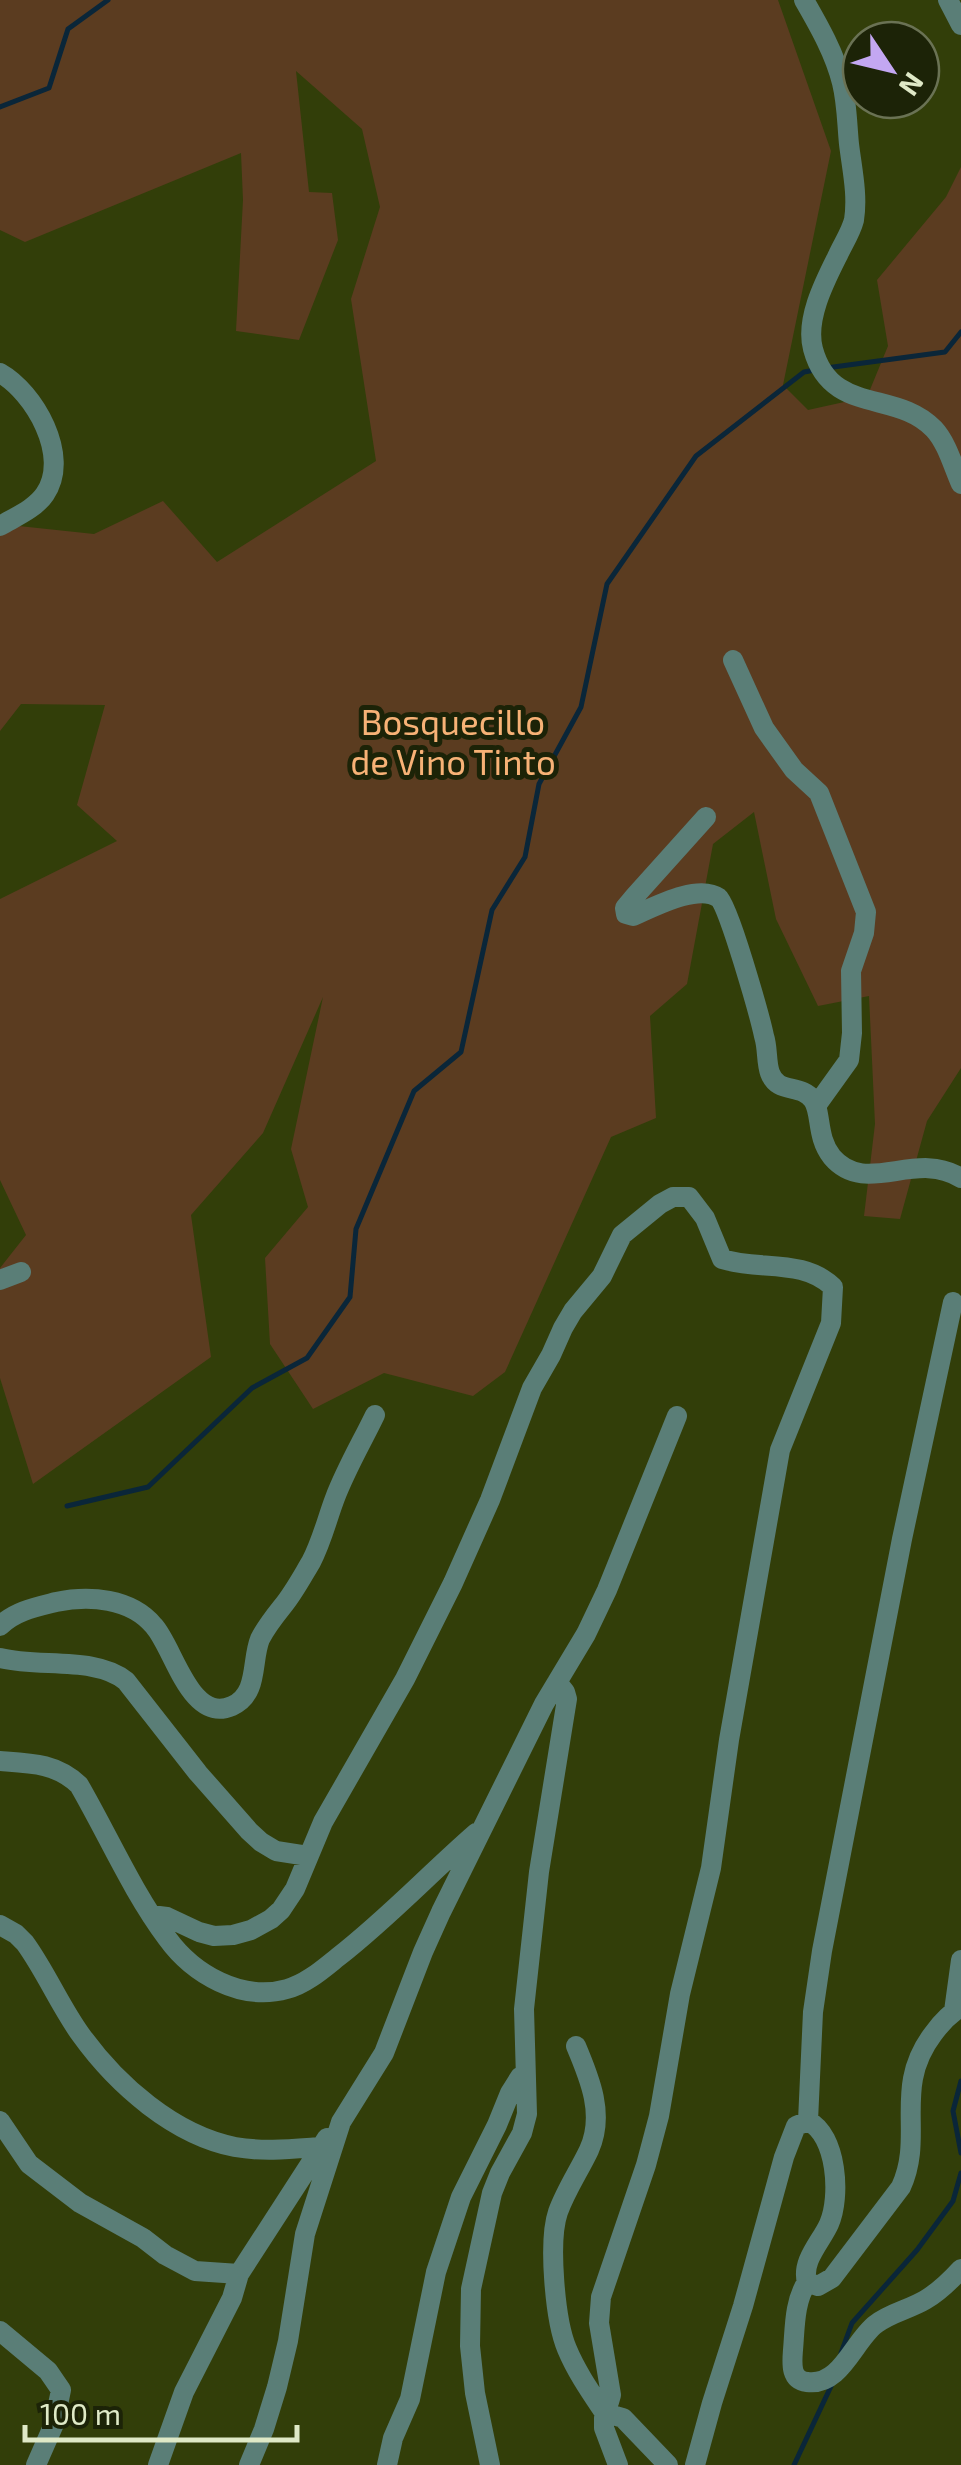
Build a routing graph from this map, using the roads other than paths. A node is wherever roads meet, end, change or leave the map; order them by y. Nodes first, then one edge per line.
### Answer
1 (804, 0) edge
2 (948, 0) edge
3 (961, 24) edge
4 (0, 373) edge
5 (961, 484) edge
6 (0, 526) edge
7 (733, 660) dead end
8 (706, 816) dead end
9 (816, 1106) junction
10 (961, 1178) edge
11 (20, 1272) dead end
12 (0, 1280) edge
13 (953, 1302) dead end
14 (375, 1415) dead end
15 (677, 1416) dead end
16 (0, 1626) edge
17 (0, 1658) edge
18 (557, 1682) junction
19 (0, 1761) edge
20 (483, 1832) junction
21 (308, 1856) junction
22 (151, 1915) junction
23 (0, 1925) edge
24 (961, 1960) edge
25 (958, 2009) edge
26 (576, 2046) dead end
27 (525, 2076) junction
28 (0, 2121) edge
29 (808, 2121) junction
30 (341, 2122) junction
31 (320, 2146) junction
32 (961, 2270) edge
33 (239, 2274) junction
34 (806, 2282) junction
35 (0, 2331) edge
36 (604, 2412) junction
37 (36, 2465) edge
38 (158, 2465) edge
39 (249, 2465) edge
40 (387, 2465) edge
41 (490, 2465) edge
42 (618, 2465) edge
43 (668, 2465) edge
44 (695, 2465) edge

1 - 5 street
2 - 3 street
4 - 6 street
7 - 9 street
8 - 9 street
9 - 10 street
11 - 12 street
13 - 29 street
14 - 16 street
15 - 18 street
17 - 21 street
18 - 20 street
18 - 27 street
19 - 22 street
20 - 22 street
20 - 30 street
21 - 22 street
21 - 36 street
23 - 31 street
24 - 25 street
25 - 34 street
26 - 36 street
27 - 40 street
27 - 41 street
28 - 33 street
29 - 34 street
29 - 44 street
30 - 31 street
30 - 39 street
31 - 33 street
32 - 34 street
33 - 38 street
35 - 37 street
36 - 42 street
36 - 43 street

